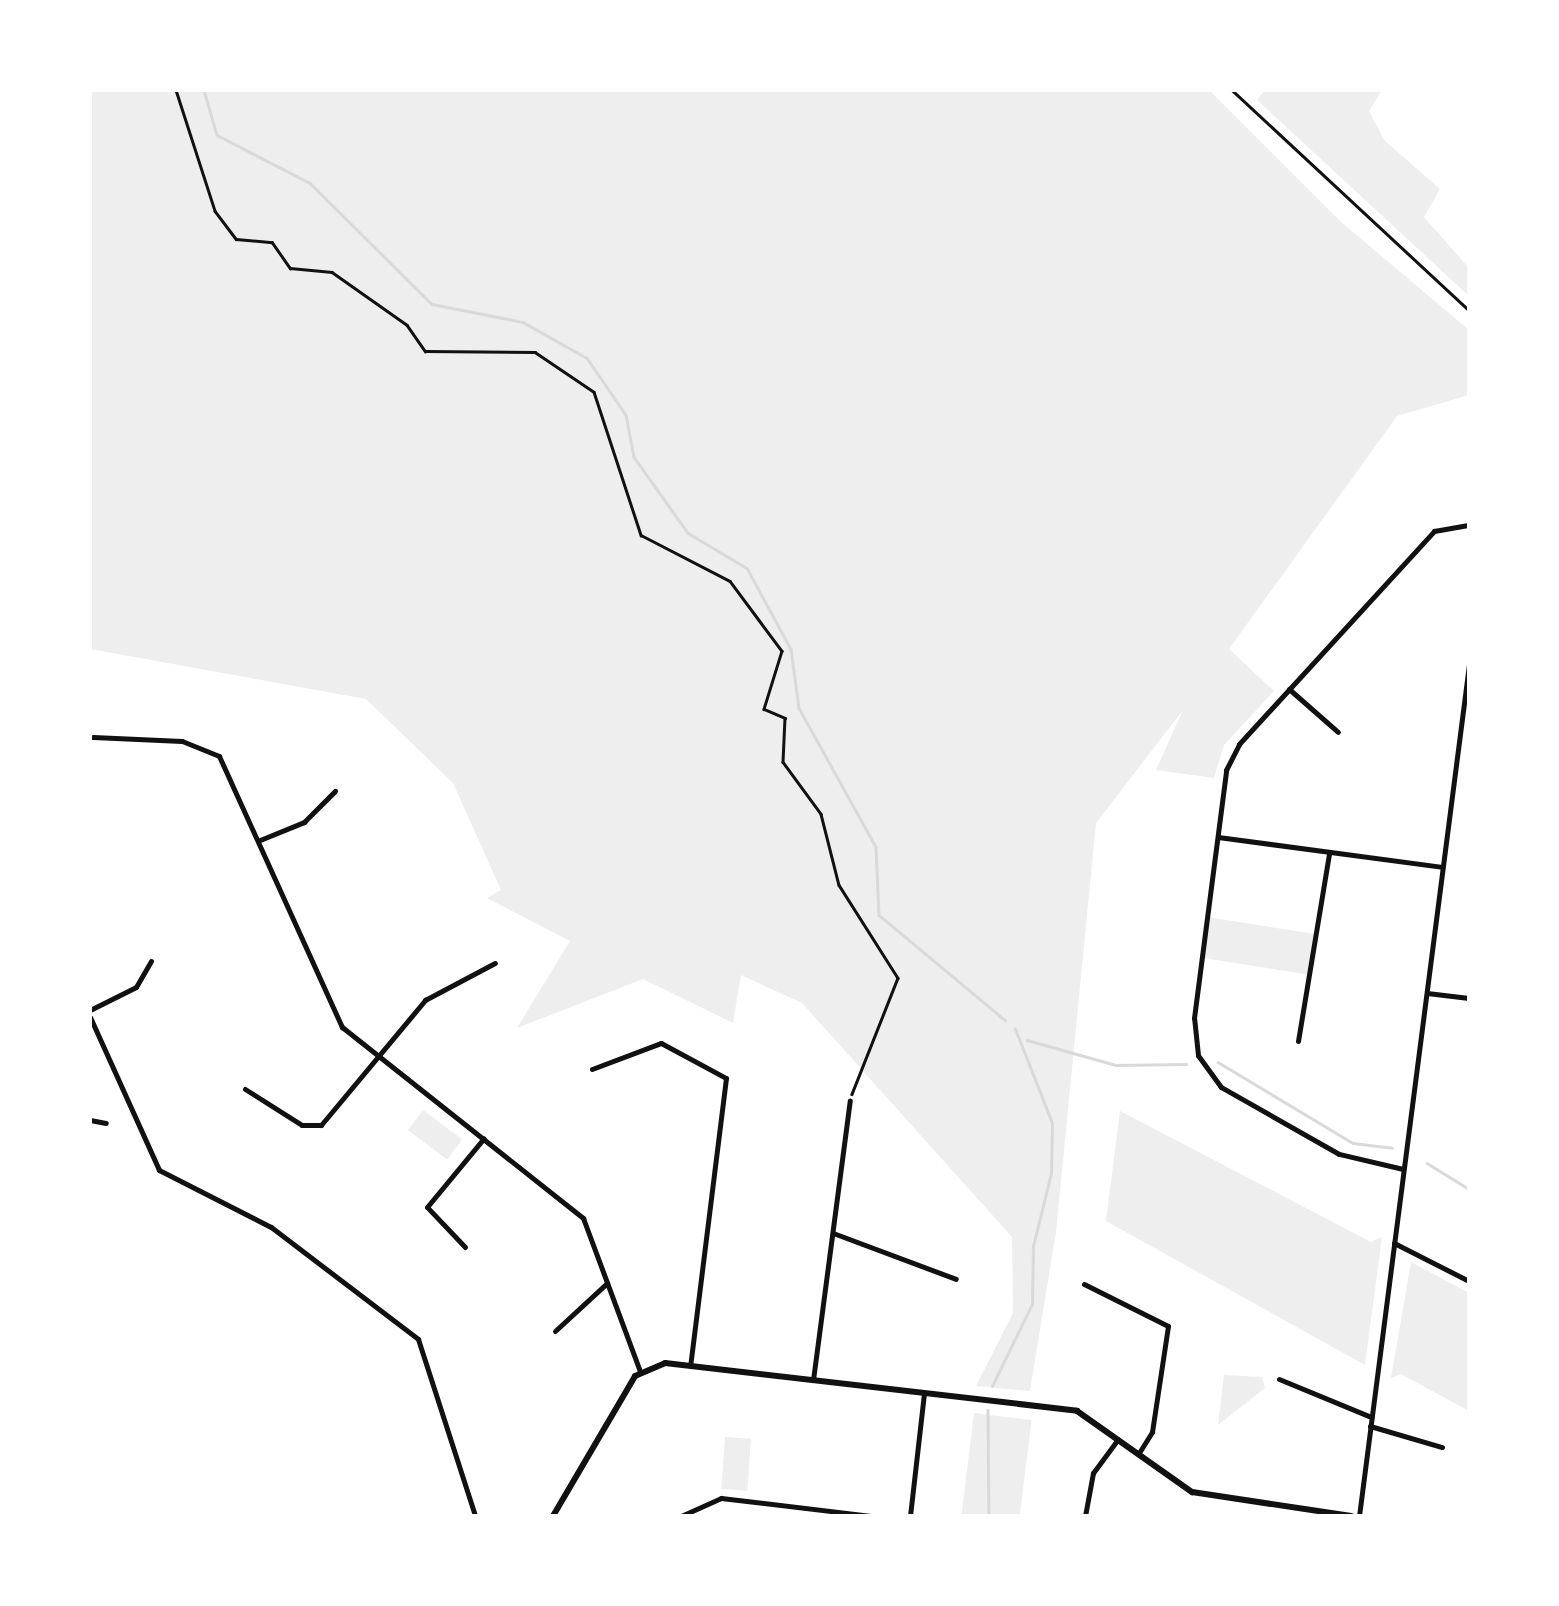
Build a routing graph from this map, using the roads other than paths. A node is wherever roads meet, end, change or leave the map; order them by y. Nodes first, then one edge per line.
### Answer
1 (1469, 525) edge
2 (1469, 664) edge
3 (1289, 689) junction
4 (1338, 732) dead end
5 (93, 737) dead end
6 (336, 791) dead end
7 (1218, 837) junction
8 (259, 841) junction
9 (1329, 852) junction
10 (1442, 866) junction
11 (150, 961) dead end
12 (495, 964) dead end
13 (1427, 993) junction
14 (1469, 998) edge
15 (90, 1010) edge
16 (90, 1018) edge
17 (1298, 1041) dead end
18 (380, 1058) junction
19 (592, 1069) dead end
20 (245, 1089) dead end
21 (850, 1100) road end
22 (90, 1120) edge
23 (106, 1123) dead end
24 (484, 1138) junction
25 (1403, 1169) junction
26 (833, 1233) junction
27 (1394, 1243) junction
28 (465, 1247) dead end
29 (956, 1279) dead end
30 (1469, 1281) edge
31 (607, 1283) junction
32 (1084, 1284) dead end
33 (555, 1331) dead end
34 (690, 1366) junction
35 (640, 1372) junction
36 (1280, 1378) dead end
37 (812, 1381) junction
38 (924, 1393) junction
39 (1371, 1417) junction
40 (1370, 1426) junction
41 (1118, 1438) junction
42 (1442, 1447) dead end
43 (1138, 1454) junction
44 (1347, 1515) edge
45 (475, 1516) edge
46 (553, 1516) edge
47 (681, 1516) edge
48 (873, 1516) edge
49 (910, 1516) edge
50 (1085, 1516) edge
51 (1359, 1516) edge

1 - 3 street
2 - 10 street
3 - 4 street
3 - 7 street
5 - 8 street
6 - 8 street
7 - 9 street
7 - 25 street
8 - 18 street
9 - 10 street
9 - 17 street
10 - 13 street
11 - 15 street
12 - 18 street
13 - 14 street
13 - 25 street
16 - 45 street
18 - 20 street
18 - 24 street
19 - 34 street
21 - 26 street
22 - 23 street
24 - 28 street
24 - 31 street
25 - 27 street
26 - 29 street
26 - 37 street
27 - 30 street
27 - 39 street
31 - 33 street
31 - 35 street
32 - 43 street
34 - 35 street
34 - 37 street
35 - 46 street
36 - 39 street
37 - 38 street
38 - 41 street
38 - 49 street
39 - 40 street
40 - 42 street
40 - 51 street
41 - 43 street
41 - 50 street
43 - 44 street
47 - 48 street

